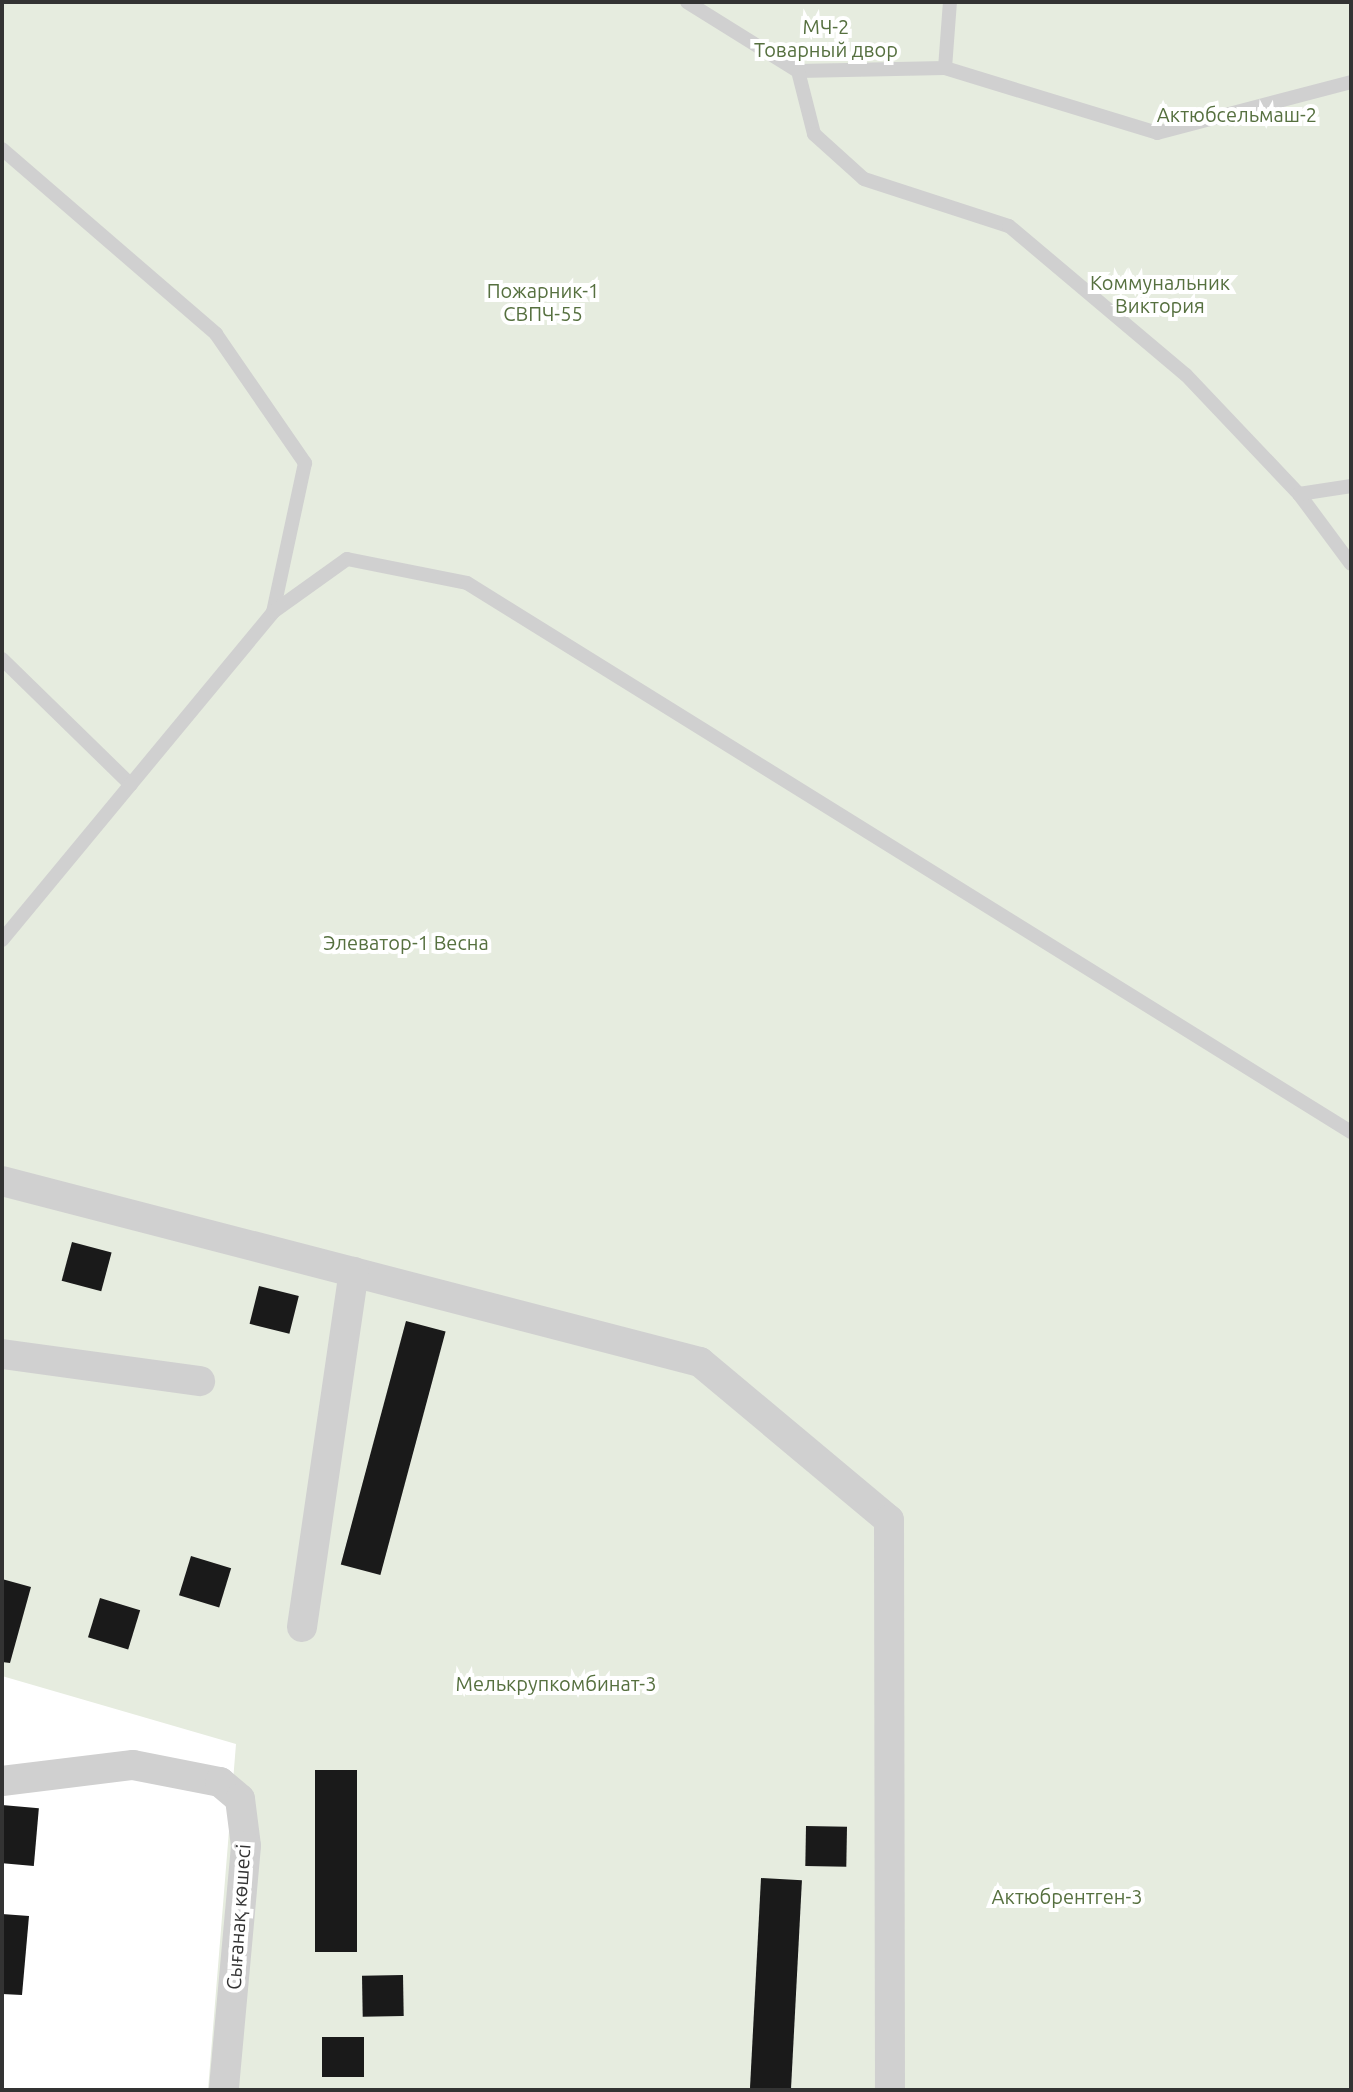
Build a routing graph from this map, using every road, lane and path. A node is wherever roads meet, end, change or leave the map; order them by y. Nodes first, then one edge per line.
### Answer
1 (687, 2) edge
2 (950, 2) edge
3 (945, 68) junction
4 (798, 71) junction
5 (1351, 82) edge
6 (2, 149) edge
7 (1351, 486) edge
8 (1299, 494) junction
9 (1351, 564) edge
10 (273, 612) junction
11 (2, 659) edge
12 (131, 785) junction
13 (2, 940) edge
14 (1351, 1132) edge
15 (2, 1181) edge
16 (354, 1272) junction
17 (2, 1354) edge
18 (200, 1381) dead end
19 (302, 1627) dead end
20 (2, 1781) edge
21 (224, 2090) edge
22 (890, 2090) edge

1 - 4 lane
2 - 3 lane
3 - 4 lane
3 - 5 lane
4 - 8 lane
6 - 10 lane
7 - 8 lane
8 - 9 lane
10 - 12 lane
10 - 14 lane
11 - 12 lane
12 - 13 lane
15 - 16 street
16 - 19 street
16 - 22 street
17 - 18 street
20 - 21 street, Сығанақ көшесі

